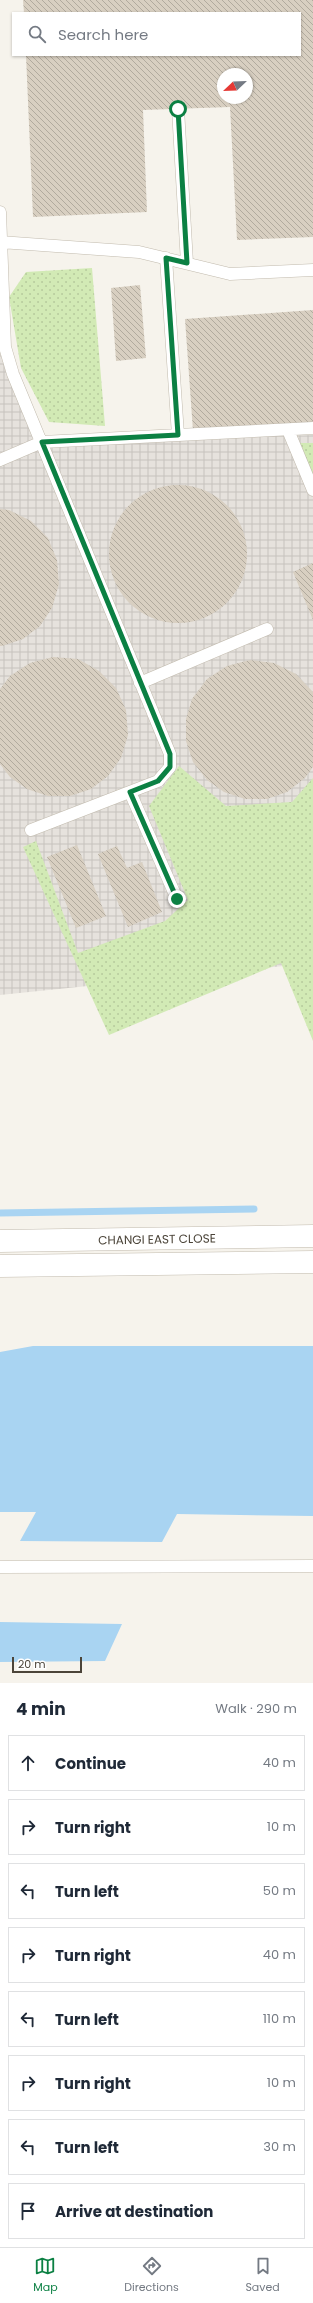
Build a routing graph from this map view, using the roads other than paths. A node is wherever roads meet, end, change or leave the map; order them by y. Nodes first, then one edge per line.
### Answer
1 (178, 109) dead end
2 (0, 212) edge
3 (1, 242) edge
4 (166, 258) junction
5 (187, 263) junction
6 (313, 270) edge
7 (313, 428) edge
8 (288, 430) junction
9 (178, 435) junction
10 (42, 442) junction
11 (0, 460) edge
12 (313, 490) edge
13 (267, 629) dead end
14 (140, 683) junction
15 (130, 792) junction
16 (31, 830) dead end
17 (177, 899) dead end
18 (313, 1236) edge
19 (0, 1241) edge
20 (313, 1262) edge
21 (0, 1266) edge
22 (313, 1566) edge
23 (0, 1567) edge

1 - 5 lane
2 - 3 lane
3 - 4 lane
3 - 10 lane
4 - 5 lane
4 - 9 lane
5 - 6 lane
7 - 8 lane
8 - 9 lane
8 - 12 lane
9 - 10 lane
10 - 11 lane
10 - 14 lane
13 - 14 lane
14 - 15 lane
15 - 16 lane
15 - 17 lane
18 - 19 street, CHANGI EAST CLOSE
20 - 21 street, CHANGI EAST CLOSE
22 - 23 lane

